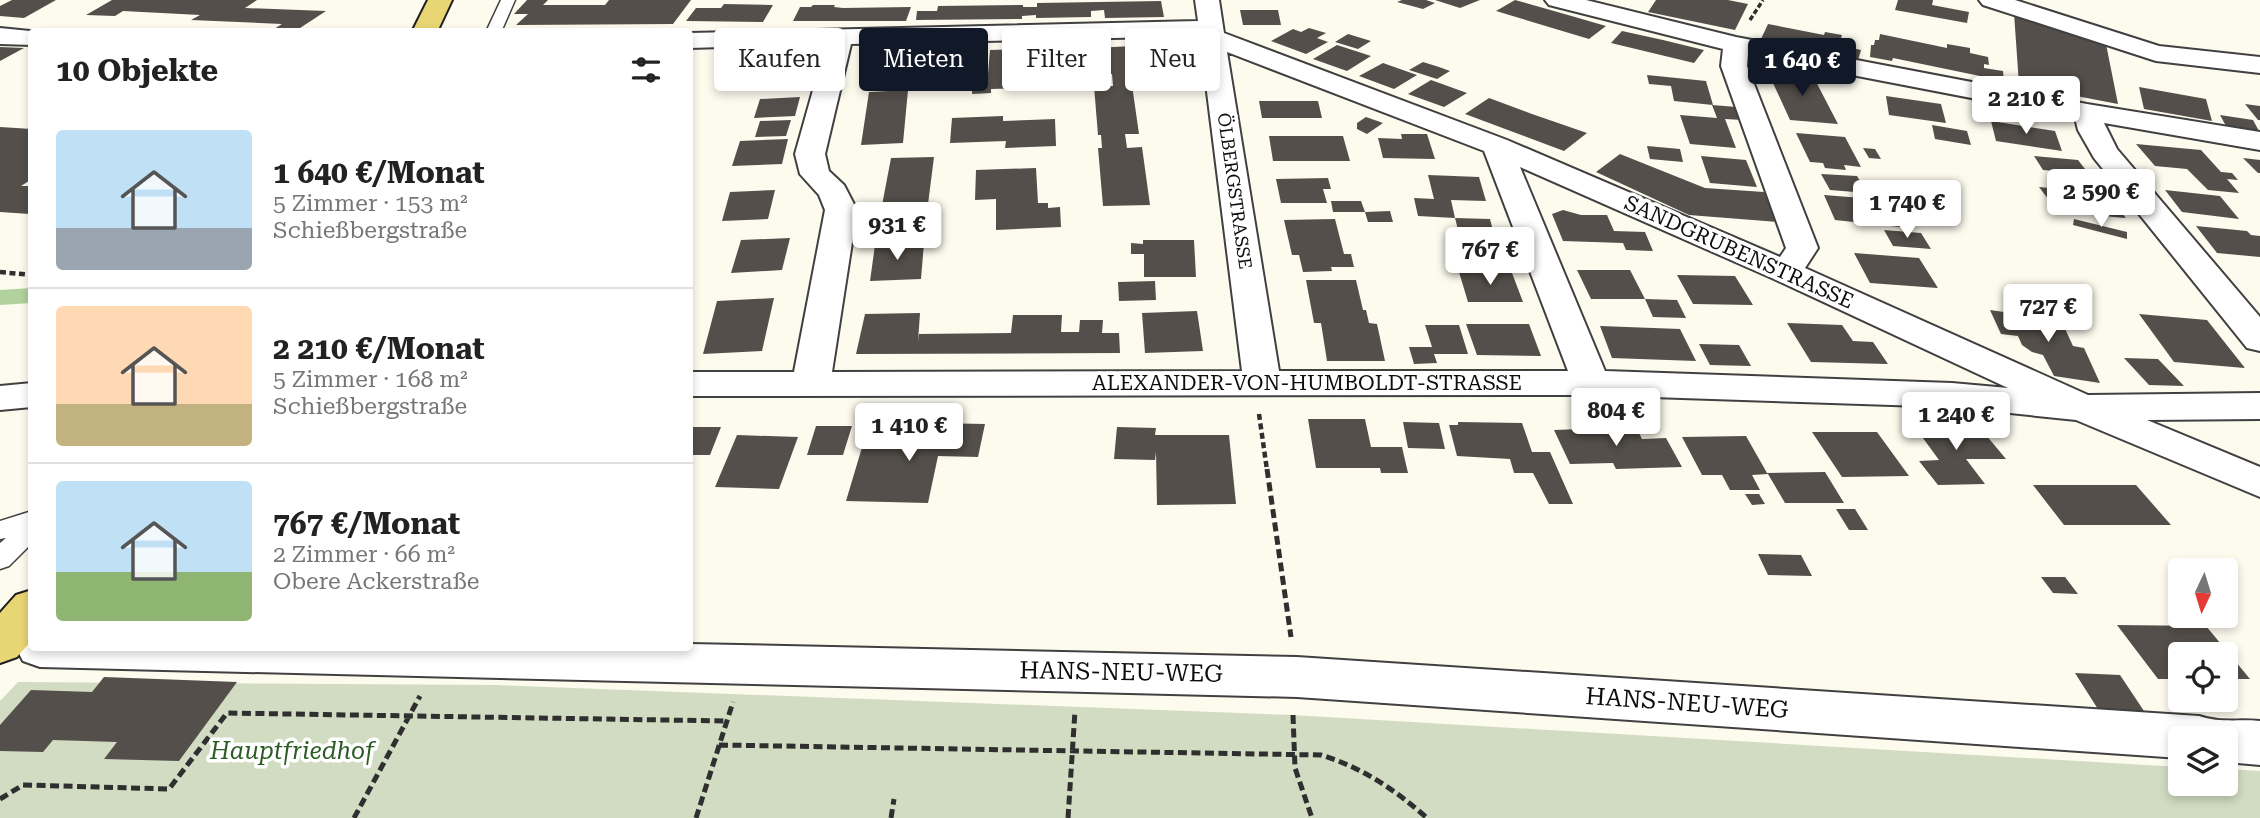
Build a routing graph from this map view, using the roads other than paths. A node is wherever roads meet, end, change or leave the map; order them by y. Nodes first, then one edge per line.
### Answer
1 (440, 0) edge
2 (508, 0) edge
3 (1557, 0) edge
4 (1991, 0) edge
5 (1210, 22) edge
6 (426, 28) edge
7 (495, 28) edge
8 (0, 36) edge
9 (28, 37) edge
10 (845, 39) edge
11 (693, 40) edge
12 (714, 40) edge
13 (1736, 46) junction
14 (2260, 65) edge
15 (827, 91) edge
16 (2087, 112) junction
17 (2260, 141) edge
18 (1497, 146) junction
19 (1786, 272) junction
20 (2260, 340) edge
21 (1258, 382) junction
22 (811, 383) junction
23 (1591, 383) junction
24 (693, 384) edge
25 (2260, 406) edge
26 (2083, 408) junction
27 (2260, 483) edge
28 (28, 521) edge
29 (0, 530) edge
30 (28, 531) edge
31 (0, 559) edge
32 (28, 613) edge
33 (0, 645) edge
34 (28, 647) edge
35 (212, 651) edge
36 (2168, 736) edge
37 (2238, 741) edge
38 (2260, 743) edge

1 - 6 main road
2 - 7 lane
3 - 13 street
4 - 14 street
5 - 10 street
5 - 18 street, SANDGRUBENSTRASSE
5 - 21 street, ÖLBERGSTRASSE
8 - 9 street
11 - 12 street
13 - 16 street
13 - 19 street
15 - 22 street
16 - 17 street
16 - 20 street
18 - 19 street, SANDGRUBENSTRASSE
18 - 23 street
19 - 26 street, SANDGRUBENSTRASSE
21 - 22 street, ALEXANDER-VON-HUMBOLDT-STRASSE
21 - 23 street, ALEXANDER-VON-HUMBOLDT-STRASSE
22 - 24 street, ALEXANDER-VON-HUMBOLDT-STRASSE
23 - 26 street, ALEXANDER-VON-HUMBOLDT-STRASSE
25 - 26 street, ALEXANDER-VON-HUMBOLDT-STRASSE
26 - 27 street, SANDGRUBENSTRASSE
28 - 29 lane
30 - 31 lane
32 - 33 main road
33 - 34 street
35 - 36 street, HANS-NEU-WEG
37 - 38 street

